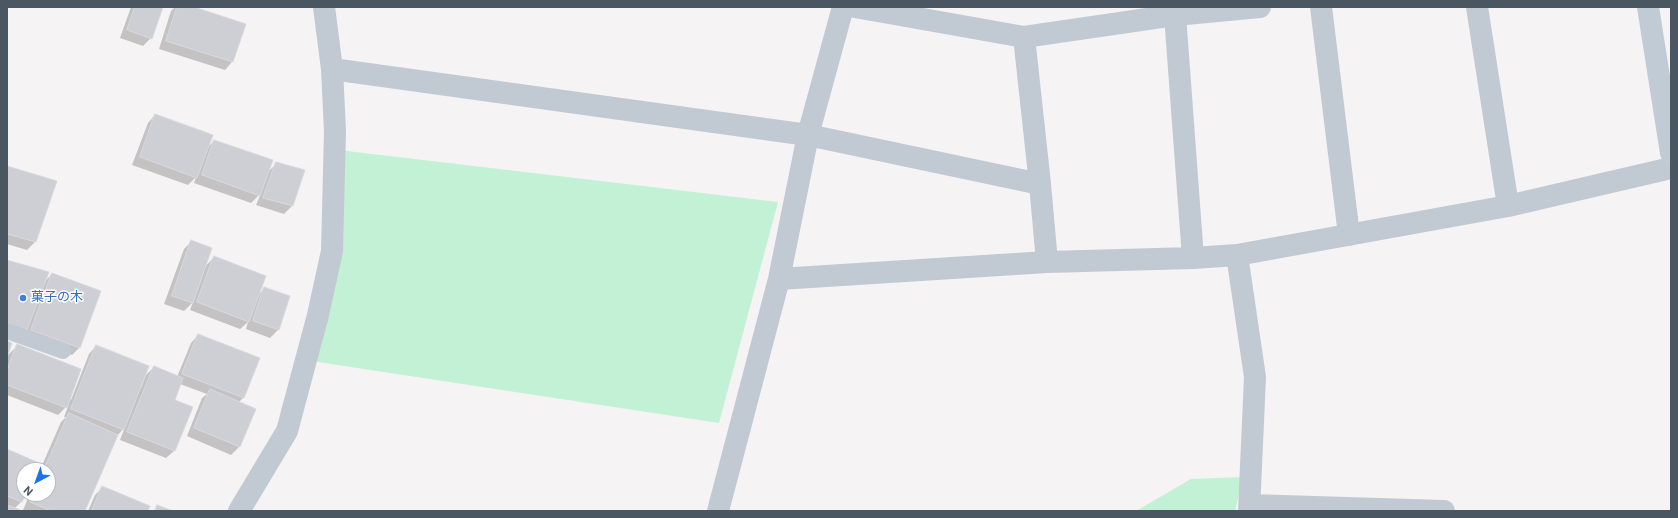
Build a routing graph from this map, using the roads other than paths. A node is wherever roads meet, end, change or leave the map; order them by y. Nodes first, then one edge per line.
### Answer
1 (324, 7) edge
2 (843, 7) edge
3 (855, 7) edge
4 (1260, 7) edge
5 (1321, 7) edge
6 (1477, 7) edge
7 (1648, 7) edge
8 (1175, 15) junction
9 (1024, 37) junction
10 (332, 68) junction
11 (808, 135) junction
12 (1671, 153) edge
13 (1671, 168) edge
14 (1040, 184) junction
15 (1508, 206) junction
16 (1348, 235) junction
17 (1237, 255) junction
18 (1193, 258) junction
19 (1047, 262) junction
20 (779, 279) junction
21 (7, 331) edge
22 (63, 351) dead end
23 (1250, 508) edge
24 (239, 511) edge
25 (718, 511) edge
26 (1444, 511) edge

1 - 10 street
2 - 11 street
3 - 9 street
4 - 8 street
5 - 16 street
6 - 15 street
7 - 12 street
8 - 9 street
8 - 18 street
9 - 14 street
10 - 11 street
10 - 24 street
11 - 14 street
11 - 20 street
13 - 15 street
14 - 19 street
15 - 16 street
16 - 17 street
17 - 18 street
17 - 23 street
18 - 19 street
19 - 20 street
20 - 25 street
21 - 22 lane
23 - 26 street

